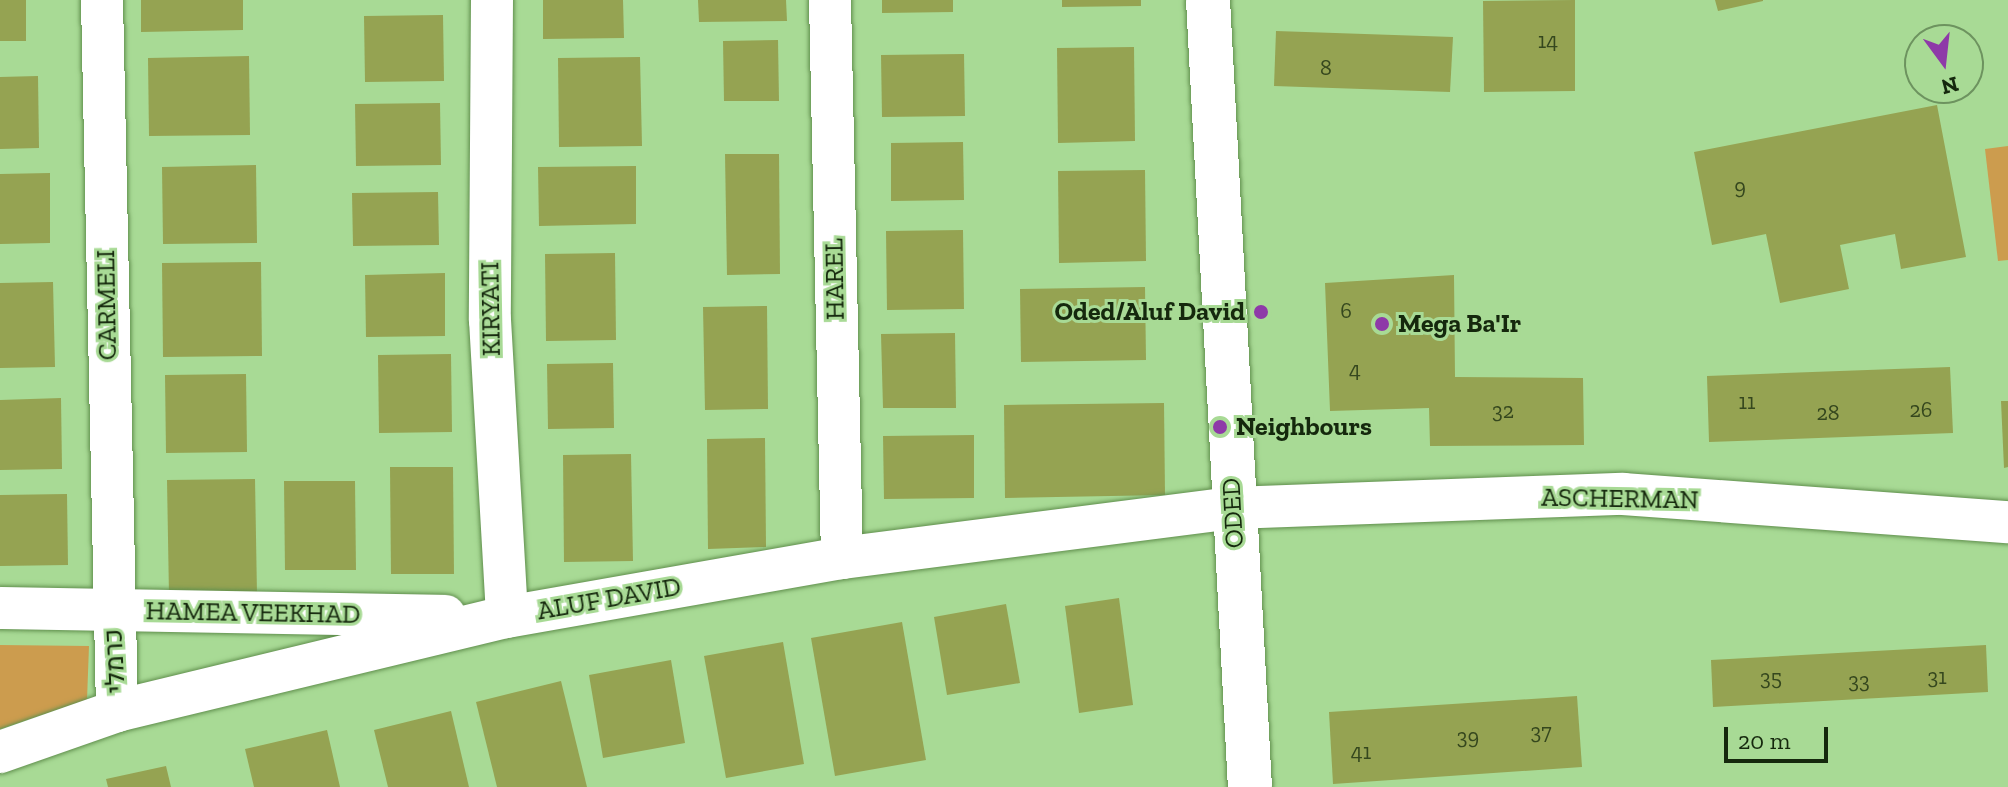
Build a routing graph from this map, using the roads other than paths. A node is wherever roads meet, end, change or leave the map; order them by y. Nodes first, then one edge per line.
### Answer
1 (102, 0) edge
2 (492, 0) edge
3 (830, 0) edge
4 (1208, 0) edge
5 (1232, 508) junction
6 (2008, 522) edge
7 (842, 558) junction
8 (0, 608) edge
9 (112, 610) junction
10 (507, 617) junction
11 (117, 711) junction
12 (0, 752) edge
13 (1250, 787) edge

1 - 9 street, CARMELI
2 - 10 street, KIRYATI
3 - 7 street, HAREL
4 - 5 street, ODED
5 - 6 street, ASCHERMAN
5 - 7 street, ALUF DAVID
5 - 13 street, ODED
7 - 10 street, ALUF DAVID
8 - 9 street, HAMEA VEEKHAD
9 - 10 street, HAMEA VEEKHAD
9 - 11 street, כרמלי
10 - 11 street, ALUF DAVID
11 - 12 street, ALUF DAVID

